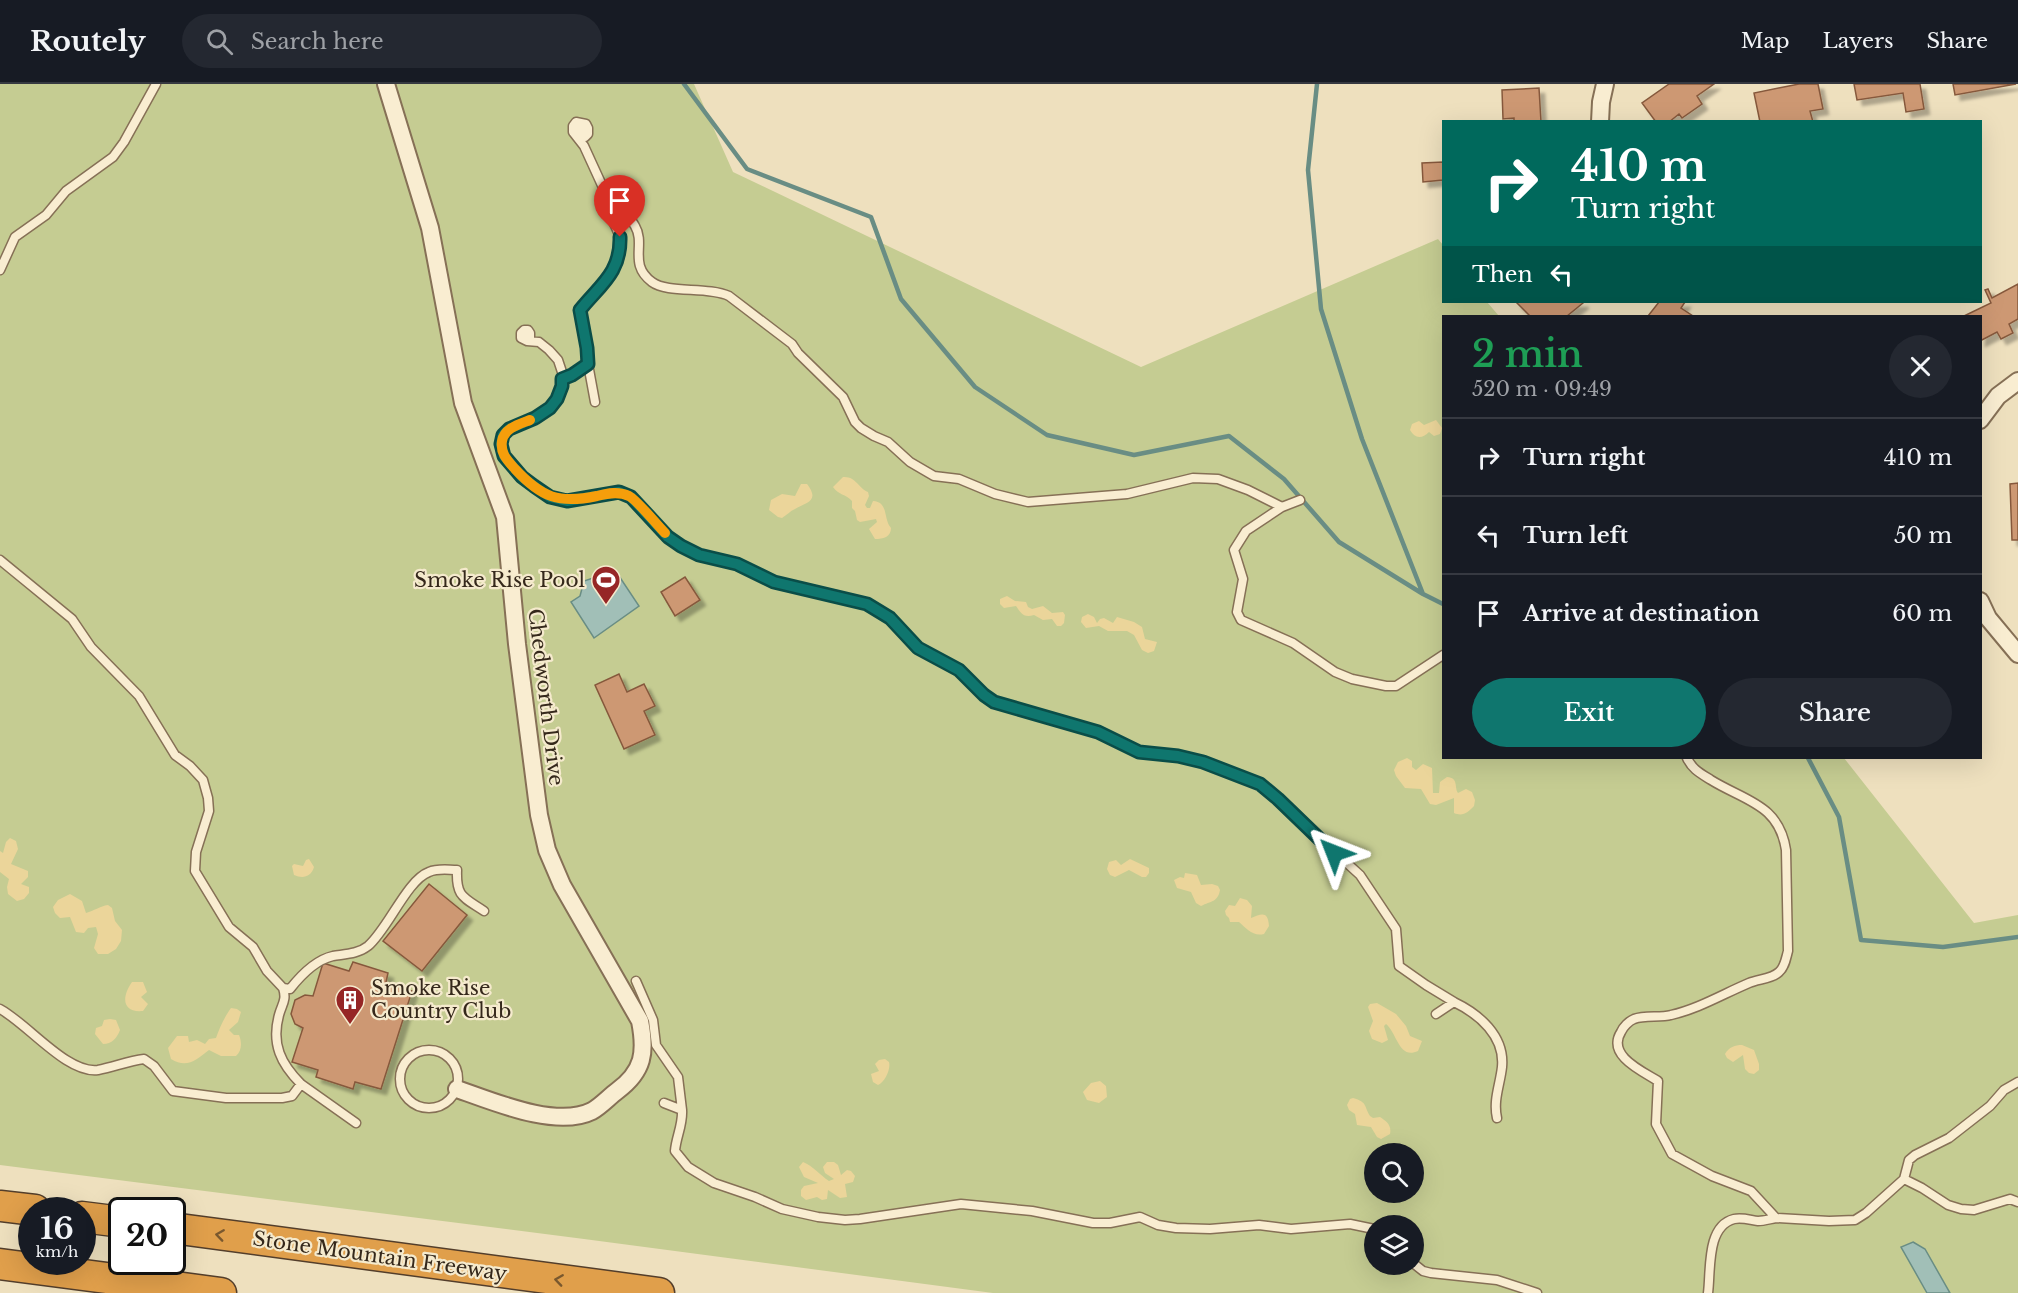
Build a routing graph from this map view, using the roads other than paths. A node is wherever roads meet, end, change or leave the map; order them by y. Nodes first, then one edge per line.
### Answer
1 (156, 84) edge
2 (386, 84) edge
3 (1605, 84) edge
4 (1600, 120) edge
5 (581, 130) dead end
6 (610, 205) junction
7 (0, 270) edge
8 (527, 334) dead end
9 (588, 364) junction
10 (562, 379) junction
11 (2018, 381) edge
12 (595, 402) dead end
13 (1982, 417) edge
14 (1300, 500) dead end
15 (1282, 507) junction
16 (0, 560) edge
17 (1982, 605) edge
18 (2018, 654) edge
19 (1442, 656) edge
20 (1688, 759) edge
21 (484, 911) dead end
22 (636, 981) dead end
23 (283, 988) junction
24 (1454, 1002) junction
25 (0, 1009) edge
26 (1436, 1014) dead end
27 (2018, 1082) edge
28 (301, 1084) junction
29 (457, 1089) junction
30 (664, 1103) dead end
31 (682, 1110) junction
32 (1497, 1118) dead end
33 (356, 1123) dead end
34 (1904, 1179) junction
35 (2018, 1203) edge
36 (0, 1206) edge
37 (18, 1208) edge
38 (1776, 1218) junction
39 (1364, 1227) edge
40 (186, 1230) edge
41 (0, 1264) edge
42 (1424, 1271) edge
43 (221, 1293) edge
44 (658, 1293) edge
45 (1538, 1293) edge
46 (1708, 1293) edge

1 - 7 lane
2 - 29 street, Chedworth Drive
3 - 4 street
5 - 6 lane
6 - 9 lane
6 - 15 lane
8 - 10 lane
9 - 10 lane
9 - 12 lane
10 - 24 lane
11 - 13 street
14 - 15 lane
15 - 19 lane
16 - 23 lane
17 - 18 street
20 - 38 lane
21 - 23 lane
22 - 31 lane
23 - 28 lane
24 - 26 lane
24 - 32 lane
25 - 28 lane
27 - 34 lane
28 - 33 lane
29 - 29 lane
30 - 31 lane
31 - 39 lane
34 - 35 lane
34 - 38 lane
36 - 37 highway
38 - 46 lane
44 -> 40 highway, Stone Mountain Freeway
41 - 43 highway
42 - 45 lane

